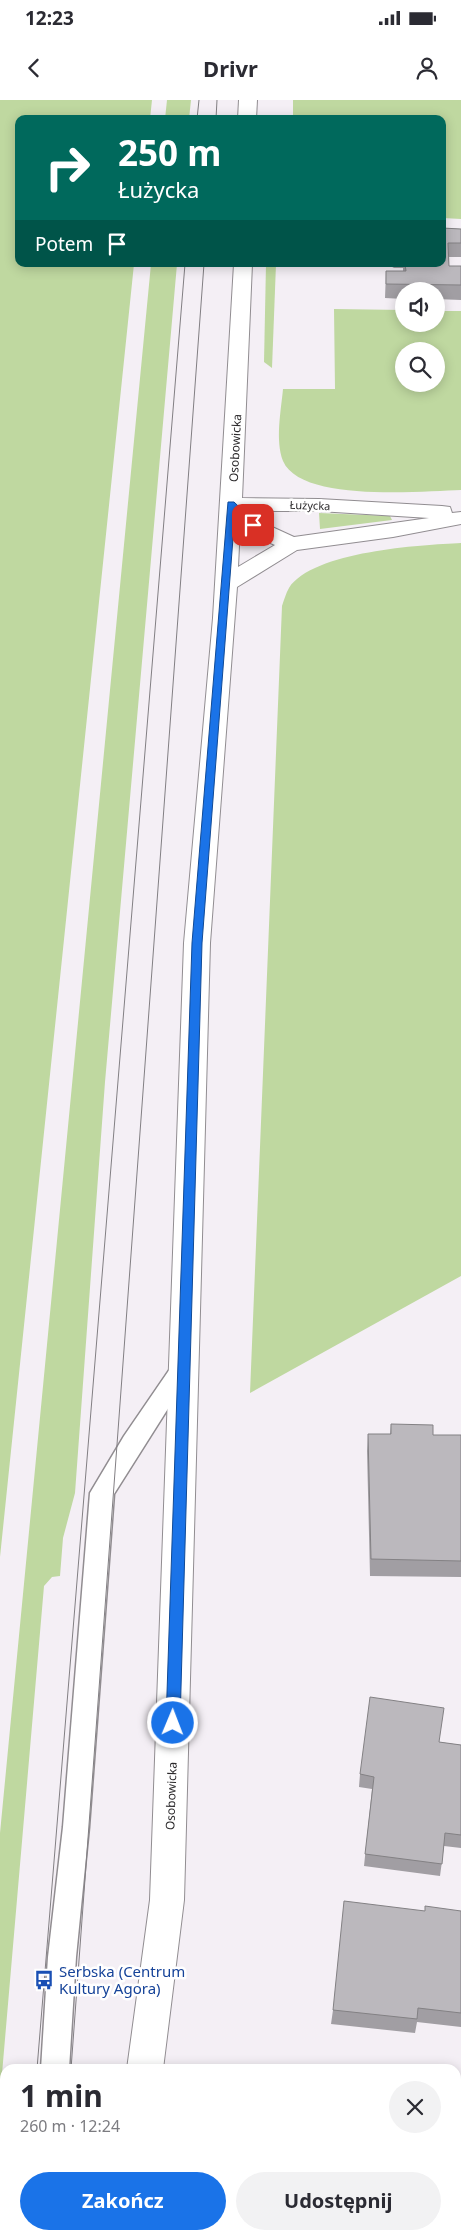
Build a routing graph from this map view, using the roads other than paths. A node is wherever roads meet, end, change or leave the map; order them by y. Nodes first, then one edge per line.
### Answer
1 (248, 100) edge
2 (247, 115) edge
3 (243, 267) edge
4 (231, 504) junction
5 (461, 513) edge
6 (461, 518) edge
7 (291, 544) junction
8 (226, 584) junction
9 (182, 1369) junction
10 (56, 2064) edge
11 (145, 2064) edge

1 - 2 street
3 - 4 street, Osobowicka
4 - 5 street, Łużycka
4 - 7 street
4 - 8 street, Osobowicka
6 - 7 street
7 - 8 street
8 - 9 street, Osobowicka
9 - 10 lane
9 - 11 street, Osobowicka

